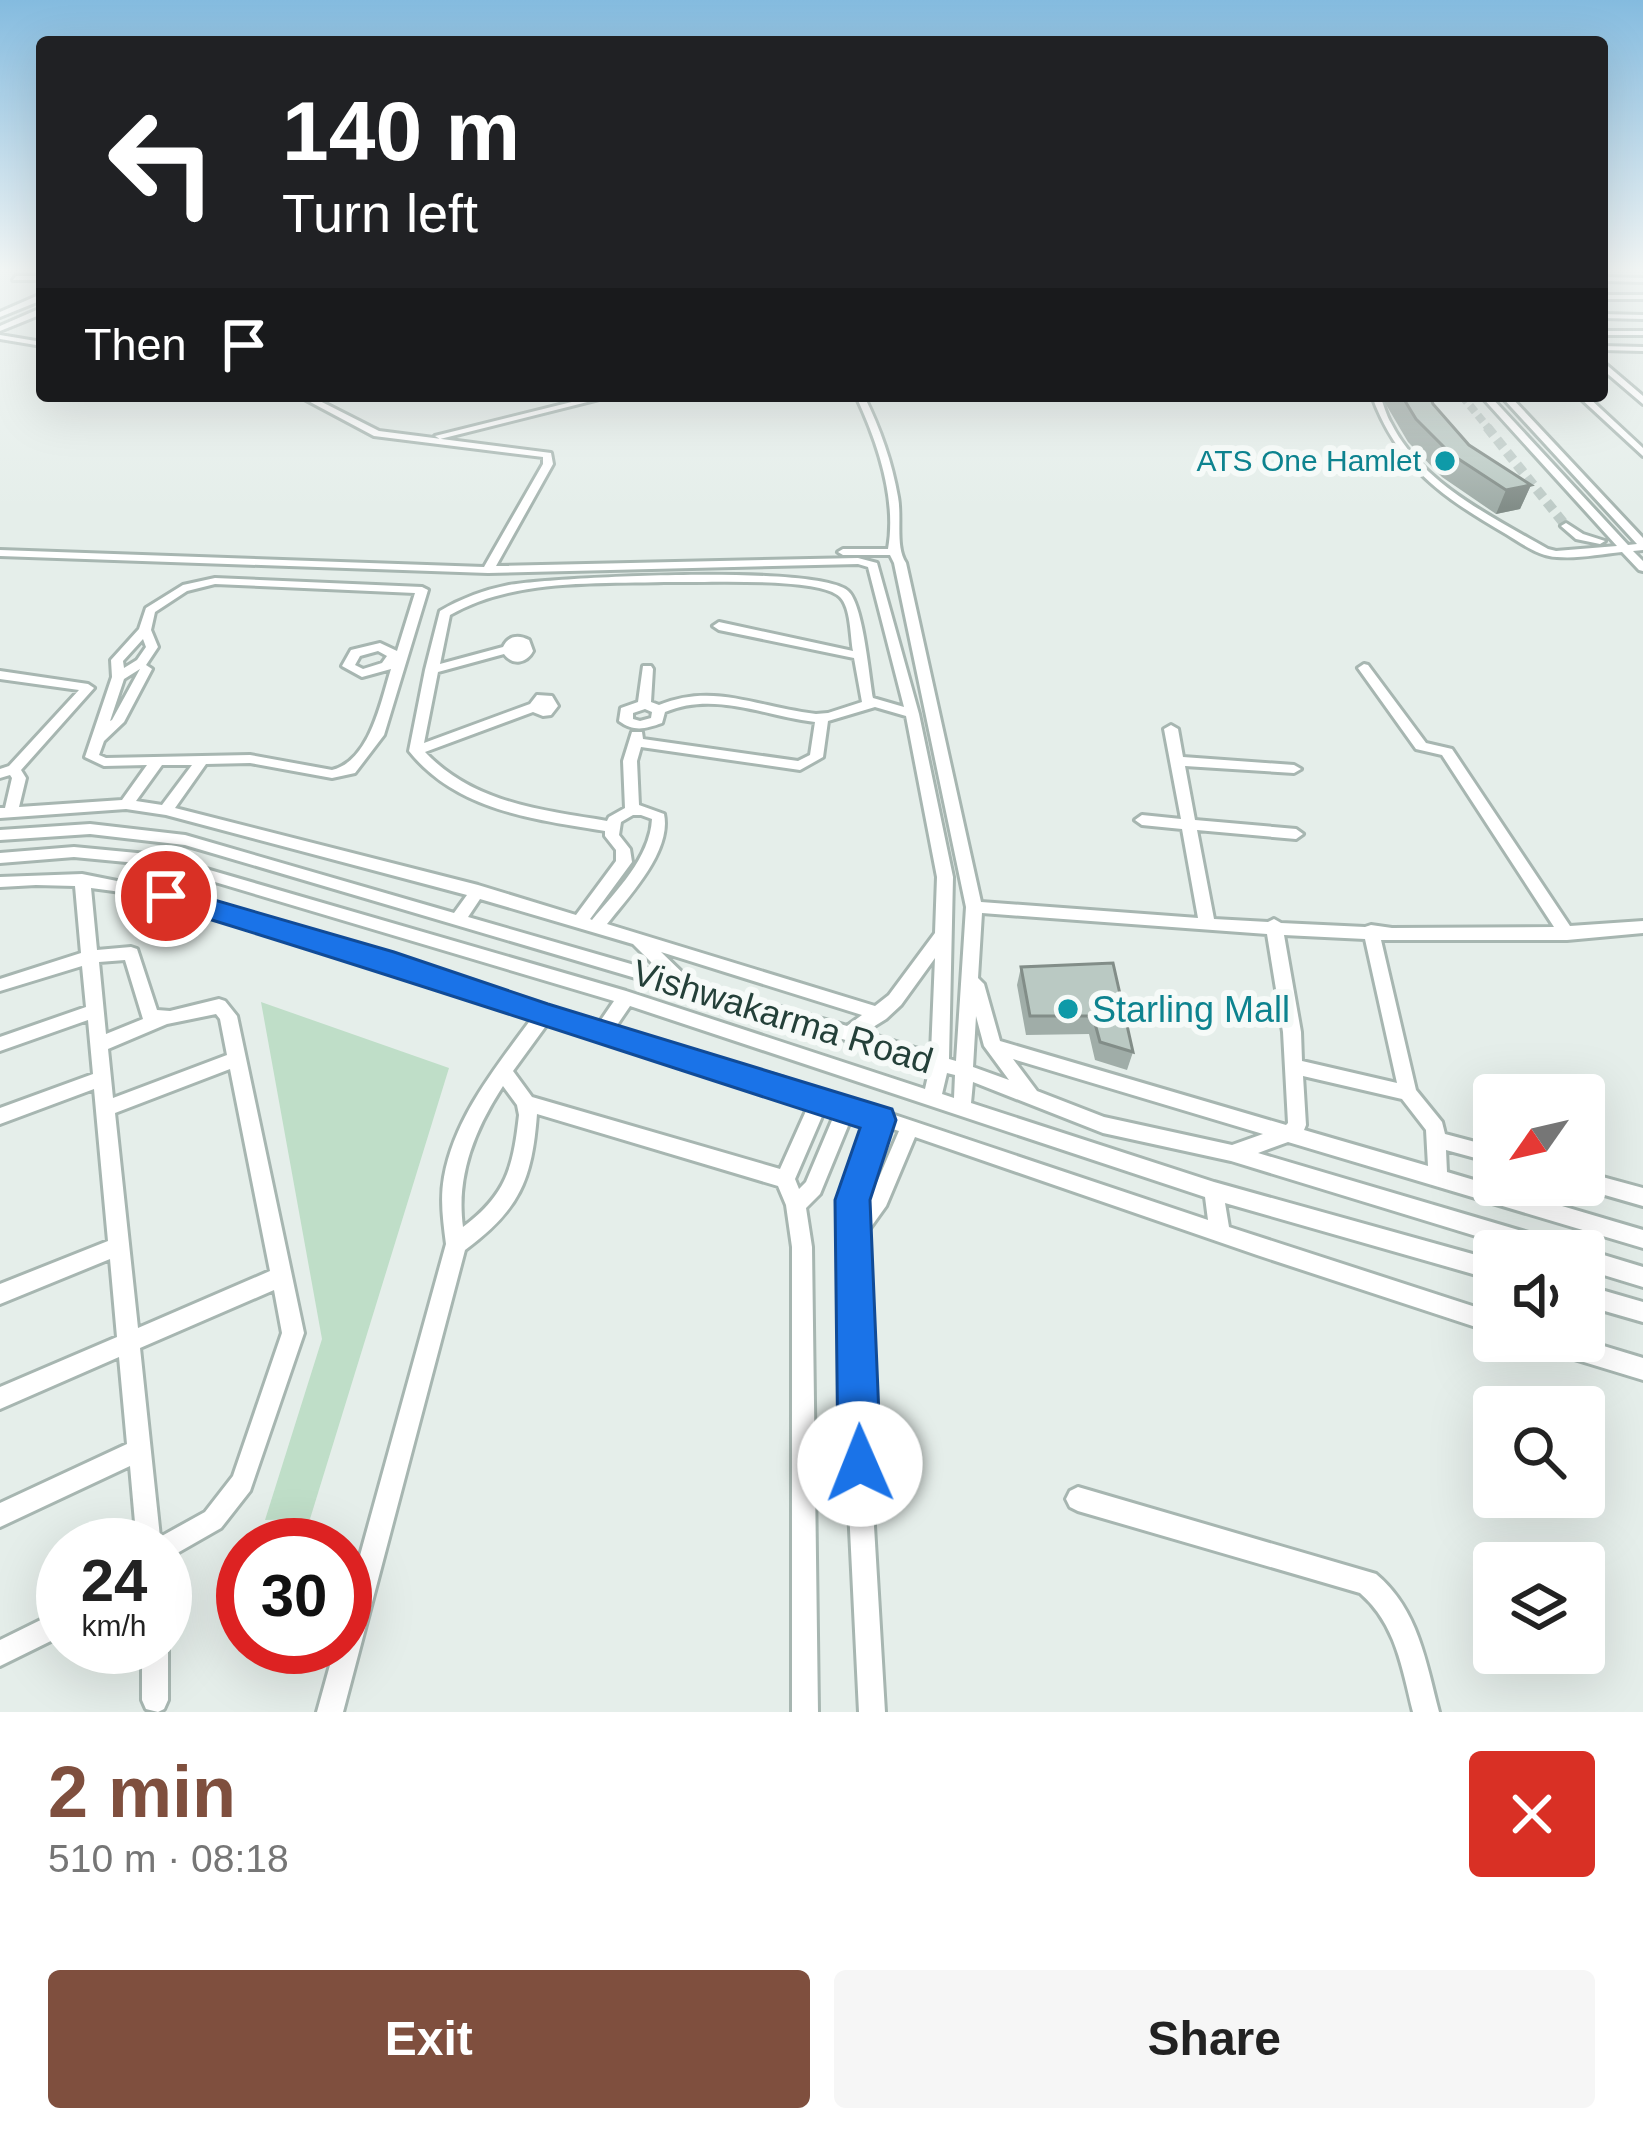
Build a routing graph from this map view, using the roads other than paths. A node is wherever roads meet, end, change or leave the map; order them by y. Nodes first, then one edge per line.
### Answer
1 (1608, 369) edge
2 (1642, 398) edge
3 (313, 402) edge
4 (582, 402) edge
5 (862, 402) edge
6 (1378, 402) edge
7 (1490, 402) edge
8 (1511, 402) edge
9 (1588, 402) edge
10 (427, 439) junction
11 (1628, 439) junction
12 (1643, 439) edge
13 (1643, 453) edge
14 (1566, 526) tunnel mouth
15 (1620, 544) junction
16 (1642, 544) edge
17 (0, 549) edge
18 (893, 552) junction
19 (494, 559) junction
20 (275, 564) junction
21 (300, 565) junction
22 (1643, 568) edge
23 (655, 574) junction
24 (260, 584) junction
25 (286, 584) junction
26 (360, 590) dead end
27 (421, 602) junction
28 (719, 626) dead end
29 (145, 630) junction
30 (506, 650) dead end
31 (860, 656) junction
32 (1364, 668) dead end
33 (647, 669) dead end
34 (146, 670) dead end
35 (431, 670) junction
36 (0, 675) edge
37 (118, 677) junction
38 (644, 704) junction
39 (870, 704) junction
40 (534, 707) dead end
41 (659, 710) junction
42 (912, 714) junction
43 (822, 719) junction
44 (1171, 729) dead end
45 (637, 734) junction
46 (94, 742) junction
47 (416, 751) junction
48 (159, 759) junction
49 (203, 759) junction
50 (1177, 760) junction
51 (1294, 770) dead end
52 (7, 771) edge
53 (126, 804) junction
54 (166, 810) junction
55 (632, 810) junction
56 (6, 812) edge
57 (1142, 820) dead end
58 (1189, 826) junction
59 (610, 827) junction
60 (1296, 834) dead end
61 (0, 835) edge
62 (74, 852) junction
63 (0, 858) edge
64 (78, 878) junction
65 (0, 883) edge
66 (478, 891) junction
67 (974, 907) junction
68 (456, 921) junction
69 (590, 921) junction
70 (1207, 921) junction
71 (1274, 925) junction
72 (1643, 927) edge
73 (1371, 931) junction
74 (944, 933) junction
75 (1567, 934) junction
76 (639, 942) junction
77 (89, 957) junction
78 (973, 970) junction
79 (0, 986) edge
80 (688, 986) junction
81 (626, 998) junction
82 (95, 1010) junction
83 (880, 1014) junction
84 (544, 1016) junction
85 (162, 1019) junction
86 (603, 1031) junction
87 (850, 1034) junction
88 (0, 1044) edge
89 (98, 1046) junction
90 (993, 1046) junction
91 (237, 1059) junction
92 (940, 1063) junction
93 (1296, 1067) junction
94 (965, 1071) junction
95 (505, 1074) junction
96 (102, 1078) junction
97 (1408, 1093) junction
98 (932, 1099) junction
99 (820, 1100) junction
100 (1034, 1100) junction
101 (526, 1103) junction
102 (846, 1108) junction
103 (962, 1108) junction
104 (105, 1109) junction
105 (0, 1116) edge
106 (880, 1120) junction
107 (1295, 1123) junction
108 (909, 1130) junction
109 (1231, 1153) junction
110 (1473, 1157) edge
111 (1438, 1161) junction
112 (785, 1179) junction
113 (1605, 1186) edge
114 (1214, 1191) junction
115 (1643, 1198) edge
116 (796, 1205) junction
117 (1219, 1230) junction
118 (1486, 1230) edge
119 (854, 1234) junction
120 (1643, 1239) edge
121 (456, 1244) junction
122 (119, 1246) junction
123 (1473, 1264) edge
124 (1605, 1265) edge
125 (283, 1276) junction
126 (1643, 1277) edge
127 (0, 1294) edge
128 (1605, 1301) edge
129 (1643, 1312) edge
130 (1473, 1318) edge
131 (129, 1341) junction
132 (1605, 1357) edge
133 (1643, 1369) edge
134 (0, 1398) edge
135 (140, 1450) junction
136 (1078, 1499) dead end
137 (0, 1515) edge
138 (146, 1518) edge
139 (192, 1532) edge
140 (36, 1635) edge
141 (0, 1653) edge
142 (155, 1674) edge
143 (155, 1700) dead end
144 (330, 1712) edge
145 (805, 1712) edge
146 (872, 1712) edge
147 (1426, 1712) edge

1 - 2 street
3 - 10 street
4 - 10 street
5 - 18 street
6 - 15 street
7 - 15 street
8 - 16 street
9 - 11 street
10 - 19 street
11 - 12 street
11 - 13 street
14 - 15 street
15 - 16 street
15 - 22 street
17 - 19 street
17 - 20 street
18 - 19 street
18 - 67 street
19 - 21 street
19 - 23 street
20 - 21 street
20 - 24 street
21 - 25 street
23 - 31 street
23 - 35 street
23 - 42 street
24 - 25 street
24 - 29 street
25 - 27 street
26 - 27 street
27 - 49 street
28 - 31 street
29 - 37 street
29 - 37 street
30 - 35 street
31 - 39 street
32 - 75 street
33 - 38 street
34 - 46 street
35 - 47 street
36 - 52 street
37 - 46 street
38 - 41 street
38 - 45 street
39 - 42 street
39 - 43 street
40 - 47 street
41 - 43 street
41 - 45 street
42 - 74 street
43 - 45 street
44 - 50 street
45 - 55 street
46 - 48 street
47 - 59 street
48 - 49 street
48 - 53 street
49 - 54 street
50 - 51 street
50 - 58 street
52 - 56 street
53 - 54 street
53 - 56 street
54 - 66 street
55 - 59 street
55 - 69 street
57 - 58 street
58 - 60 street
58 - 70 street
59 - 69 street
61 - 68 street, Vishwakarma Road
62 - 63 street, Vishwakarma Road
62 - 64 street
62 - 81 street, Vishwakarma Road
64 - 65 street
64 - 77 street
64 - 84 street
66 - 68 street
66 - 69 street
67 - 70 street
67 - 78 street
68 - 80 street, Vishwakarma Road
69 - 76 street
70 - 71 street
71 - 73 street
71 - 93 street
72 - 75 street
73 - 75 street
73 - 97 street
74 - 83 street
74 - 92 street
76 - 80 street
76 - 83 street
77 - 79 street
77 - 82 street
77 - 85 street
78 - 90 street
78 - 94 street
80 - 87 street, Vishwakarma Road
81 - 86 street
81 - 98 street, Vishwakarma Road
82 - 88 street
82 - 89 street
83 - 87 street
84 - 86 street
84 - 95 street
85 - 89 street
85 - 91 street
86 - 99 street
87 - 92 street, Vishwakarma Road
89 - 96 street
90 - 100 street
90 - 107 street
91 - 104 street
91 - 125 street
92 - 94 street, Vishwakarma Road
92 - 98 street
93 - 97 street
93 - 107 street
94 - 100 street, Vishwakarma Road
94 - 103 street
95 - 101 street
95 - 121 street
96 - 104 street
96 - 105 street
97 - 111 street
98 - 103 street, Vishwakarma Road
99 - 102 street
99 - 112 street
100 - 109 street, Vishwakarma Road
101 - 112 street
101 - 121 street
102 - 106 street
102 - 116 street
103 - 114 street, Vishwakarma Road
104 - 122 street
106 - 108 street
106 - 119 street
107 - 109 street
107 - 111 street
108 - 117 street
108 - 119 street
109 - 118 street, Vishwakarma Road
110 - 111 street
111 - 120 street
112 - 116 street
113 - 115 street
114 - 117 street
114 - 123 street, Vishwakarma Road
116 - 145 street
117 - 130 street
119 - 146 street
121 - 144 street
122 - 127 street
122 - 131 street
124 - 126 street
125 - 131 street
125 - 139 street
128 - 129 street
131 - 134 street
131 - 135 street
132 - 133 street
135 - 137 street
135 - 138 street
136 - 147 street
140 - 141 street
142 - 143 street

